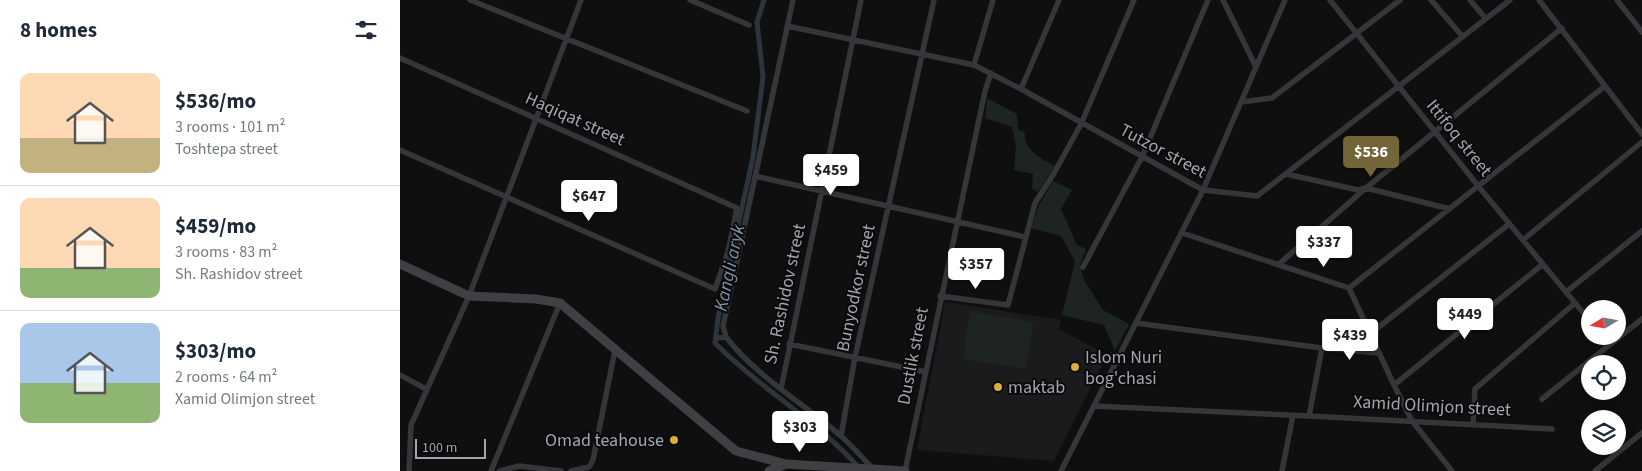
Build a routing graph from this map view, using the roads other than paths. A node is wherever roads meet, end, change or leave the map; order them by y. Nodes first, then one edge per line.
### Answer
1 (470, 0) edge
2 (581, 0) edge
3 (690, 0) edge
4 (793, 0) edge
5 (862, 0) edge
6 (934, 0) edge
7 (993, 0) edge
8 (1059, 0) edge
9 (1134, 0) edge
10 (1208, 0) edge
11 (1224, 0) edge
12 (1285, 0) edge
13 (1330, 0) edge
14 (1400, 0) edge
15 (1431, 0) edge
16 (1470, 0) edge
17 (1510, 0) edge
18 (1617, 0) edge
19 (1541, 1) edge
20 (1486, 19) junction
21 (749, 25) dead end
22 (788, 26) junction
23 (1562, 28) junction
24 (1642, 32) edge
25 (1356, 33) junction
26 (1463, 37) junction
27 (566, 40) junction
28 (853, 40) junction
29 (921, 54) junction
30 (400, 58) edge
31 (974, 65) junction
32 (1256, 68) junction
33 (992, 73) junction
34 (1605, 86) junction
35 (1400, 87) junction
36 (1021, 88) junction
37 (1241, 102) junction
38 (747, 111) dead end
39 (536, 118) junction
40 (1081, 124) junction
41 (1436, 132) junction
42 (1642, 134) edge
43 (1642, 142) edge
44 (400, 150) edge
45 (1142, 157) junction
46 (1286, 174) junction
47 (755, 176) junction
48 (1479, 187) junction
49 (1366, 188) junction
50 (1203, 190) junction
51 (821, 191) junction
52 (507, 196) junction
53 (889, 206) junction
54 (1450, 209) junction
55 (957, 220) junction
56 (1509, 224) junction
57 (1642, 231) edge
58 (1182, 233) junction
59 (1025, 237) junction
60 (1523, 240) junction
61 (400, 264) edge
62 (1279, 264) junction
63 (1543, 264) junction
64 (1083, 267) dead end
65 (1349, 288) junction
66 (1566, 292) junction
67 (469, 296) junction
68 (940, 296) junction
69 (560, 303) junction
70 (1575, 303) junction
71 (1581, 310) edge
72 (1642, 319) edge
73 (1136, 323) junction
74 (1626, 332) edge
75 (1370, 334) junction
76 (717, 338) dead end
77 (726, 338) junction
78 (789, 344) junction
79 (1609, 345) edge
80 (1322, 348) junction
81 (615, 350) junction
82 (1379, 353) junction
83 (855, 357) junction
84 (926, 372) junction
85 (400, 375) edge
86 (1394, 385) junction
87 (426, 389) junction
88 (781, 389) junction
89 (1542, 399) dead end
90 (1094, 406) junction
91 (1293, 415) junction
92 (1310, 416) junction
93 (1412, 421) junction
94 (1473, 424) junction
95 (1552, 429) dead end
96 (1642, 432) edge
97 (841, 436) junction
98 (786, 464) junction
99 (869, 468) junction
100 (408, 471) edge
101 (491, 471) edge
102 (500, 471) edge
103 (561, 471) edge
104 (570, 471) edge
105 (769, 471) edge
106 (905, 471) edge
107 (1061, 471) edge
108 (1282, 471) edge
109 (1452, 471) edge
110 (1595, 471) edge

1 - 27 street
2 - 27 street
3 - 21 street
4 - 22 street
5 - 28 street, Sh. Rashidov street
6 - 29 street, Bunyodkor street
7 - 31 street
8 - 36 street
9 - 40 street
10 - 45 street
11 - 32 street
12 - 32 street
13 - 25 street, Ittifoq street
14 - 25 street
15 - 26 street
16 - 20 street
17 - 20 street, Tutzor street
18 - 24 street
19 - 23 street
20 - 26 street, Tutzor street
22 - 28 street, Tutzor street
22 - 47 street
23 - 34 street
23 - 41 street
25 - 35 street, Ittifoq street
25 - 37 street
26 - 35 street, Tutzor street
27 - 38 street
27 - 39 street
28 - 29 street, Tutzor street
28 - 51 street, Sh. Rashidov street
29 - 31 street, Tutzor street
29 - 53 street, Bunyodkor street
30 - 39 street, Haqiqat street
31 - 33 street, Tutzor street
32 - 37 street
33 - 36 street, Tutzor street
33 - 55 street, Dustlik street
34 - 42 street
34 - 48 street
35 - 41 street, Ittifoq street
35 - 46 street, Tutzor street
36 - 40 street, Tutzor street
37 - 50 street
39 - 52 street
39 - 52 street, Haqiqat street
40 - 45 street, Tutzor street
40 - 59 street
41 - 48 street, Ittifoq street
41 - 49 street
43 - 60 street
44 - 52 street
45 - 50 street, Tutzor street
45 - 64 street
46 - 49 street
46 - 50 street, Tutzor street
47 - 51 street
47 - 77 street
48 - 54 street
48 - 56 street, Ittifoq street
49 - 54 street
49 - 62 street
50 - 58 street
51 - 53 street
51 - 78 street, Sh. Rashidov street
52 - 67 street
53 - 55 street
53 - 83 street, Bunyodkor street
54 - 65 street
55 - 59 street
55 - 68 street, Dustlik street
56 - 60 street, Ittifoq street
56 - 75 street
57 - 66 street
58 - 62 street
58 - 73 street
59 - 68 street
60 - 63 street, Ittifoq street
61 - 67 main road
62 - 65 street
63 - 66 street, Ittifoq street
63 - 86 street
65 - 75 street
66 - 70 street, Ittifoq street
67 - 69 main road
67 - 87 street
68 - 84 street, Dustlik street
69 - 81 main road
69 - 101 street
70 - 71 street, Ittifoq street
70 - 94 street
72 - 74 street
73 - 80 street
73 - 90 street
75 - 82 street
76 - 77 street
77 - 88 street
78 - 83 street
78 - 88 street, Sh. Rashidov street
79 - 89 street
80 - 82 street
80 - 92 street
81 - 98 main road
81 - 104 street
82 - 86 street
83 - 84 street
83 - 97 street, Bunyodkor street
84 - 106 street, Dustlik street
85 - 87 street
86 - 93 street
87 - 100 street
88 - 97 street
90 - 91 street, Xamid Olimjon street
90 - 107 street
91 - 92 street, Xamid Olimjon street
91 - 108 street
92 - 93 street, Xamid Olimjon street
93 - 94 street, Xamid Olimjon street
93 - 109 street
94 - 95 street, Xamid Olimjon street
96 - 110 street
97 - 99 street
98 - 99 main road
98 - 105 main road
99 - 106 main road
102 - 103 street

